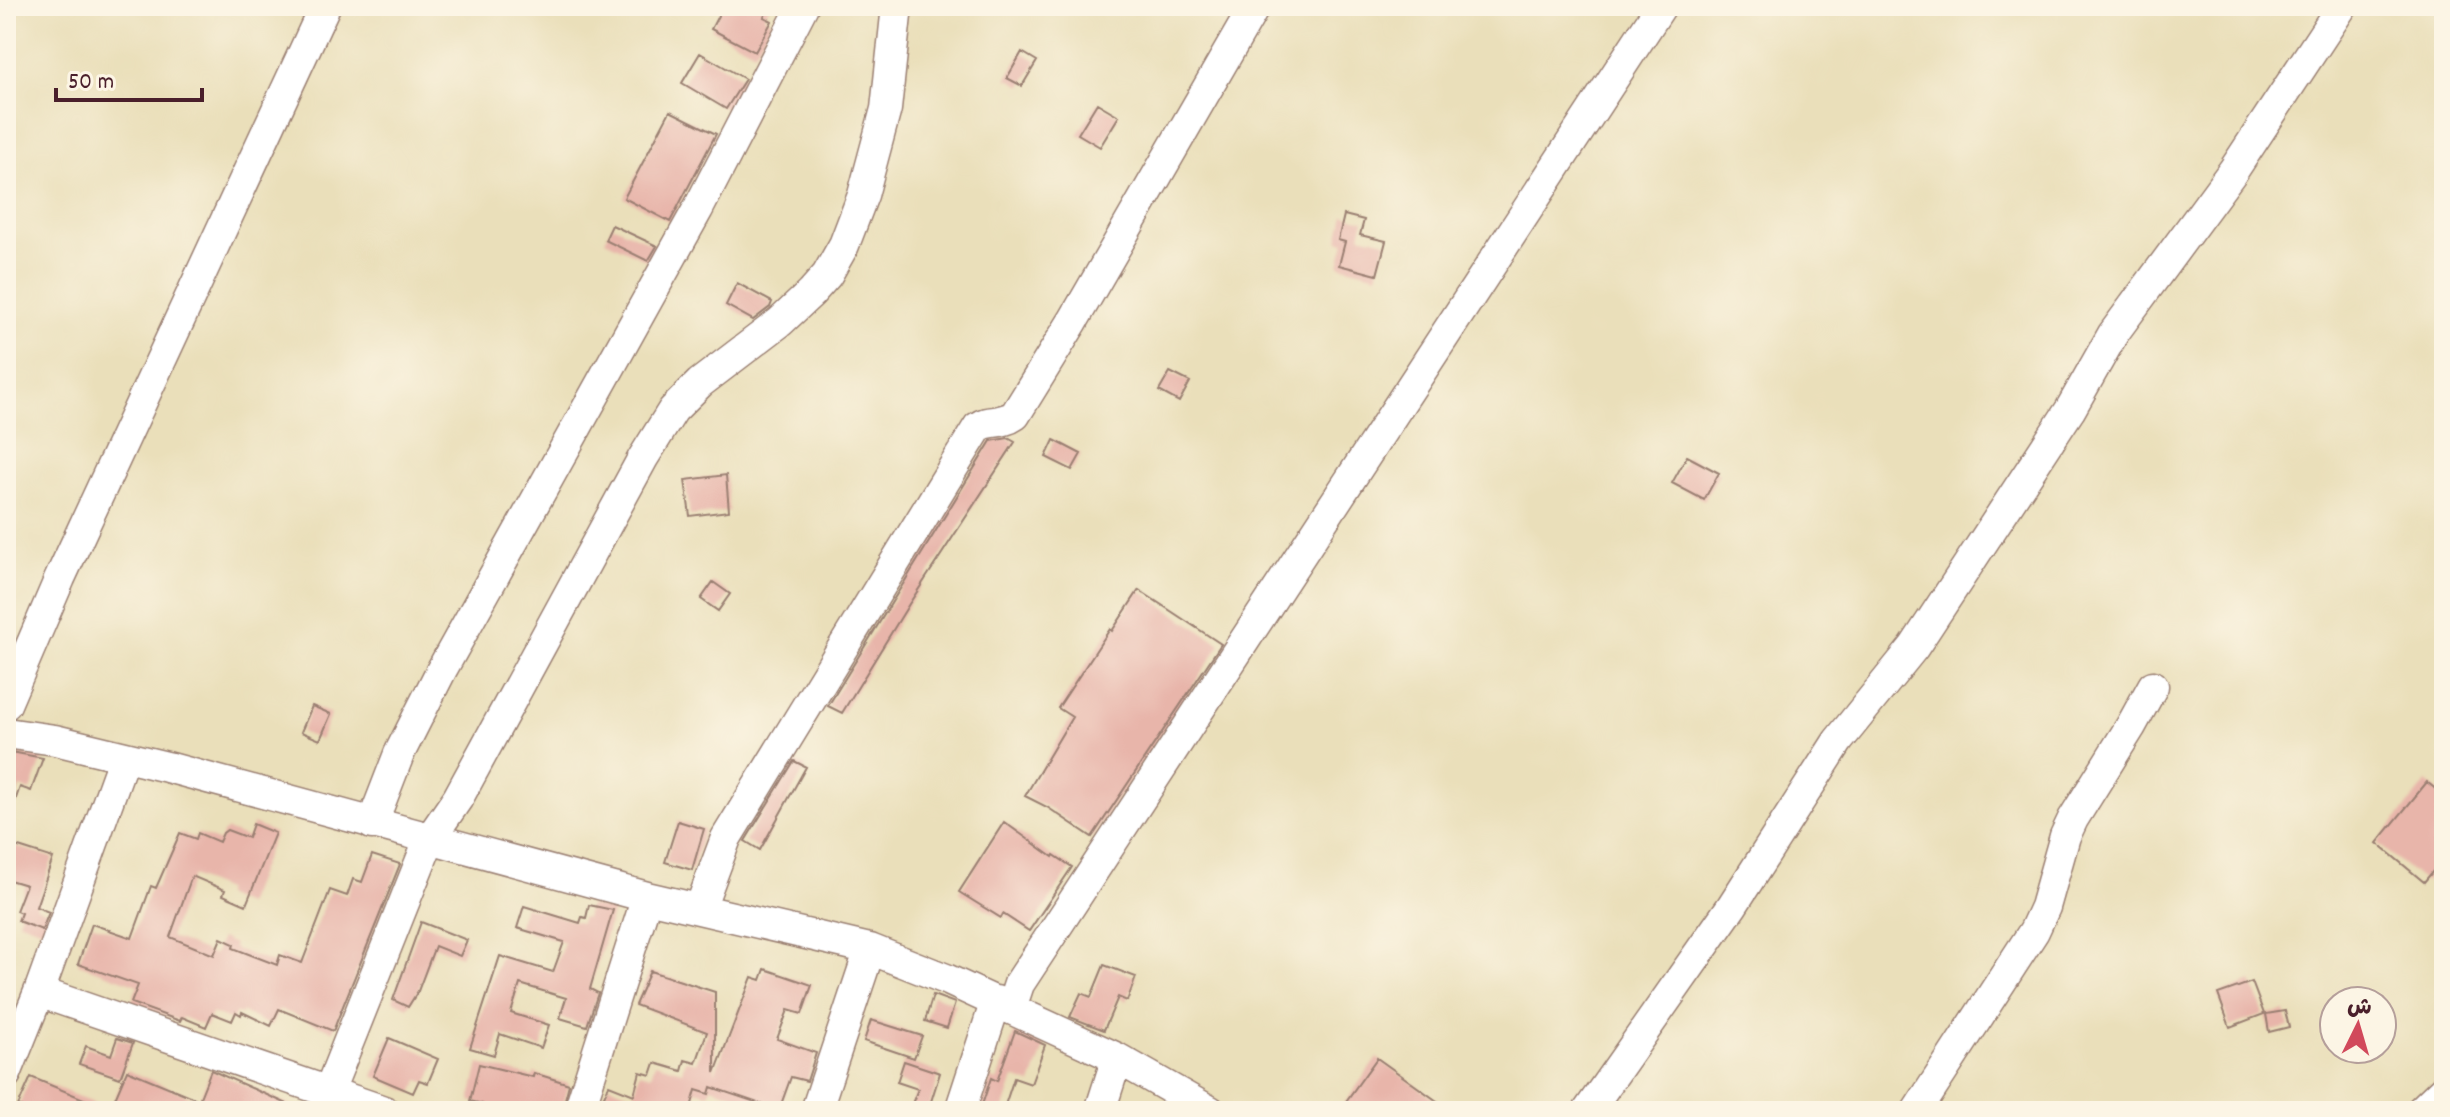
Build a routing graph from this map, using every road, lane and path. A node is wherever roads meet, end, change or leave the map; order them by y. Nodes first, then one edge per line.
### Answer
1 (325, 6) edge
2 (803, 6) edge
3 (897, 6) edge
4 (1255, 6) edge
5 (1661, 6) edge
6 (2342, 6) edge
7 (2153, 686) dead end
8 (6, 704) edge
9 (6, 733) edge
10 (124, 757) junction
11 (372, 824) junction
12 (429, 840) junction
13 (647, 897) junction
14 (700, 908) junction
15 (870, 949) junction
16 (39, 992) junction
17 (1003, 1005) junction
18 (1117, 1058) junction
19 (6, 1074) edge
20 (2444, 1089) edge
21 (325, 1101) edge
22 (384, 1111) edge
23 (579, 1111) edge
24 (816, 1111) edge
25 (960, 1111) edge
26 (1100, 1111) edge
27 (1210, 1111) edge
28 (1588, 1111) edge
29 (1917, 1111) edge
30 (2421, 1111) edge

1 - 8 street
2 - 11 street
3 - 12 street
4 - 14 street
5 - 17 street
6 - 28 street
7 - 29 street
9 - 10 street
10 - 11 street
10 - 16 street
11 - 12 street
12 - 13 street
12 - 21 street
13 - 14 street
13 - 23 street
14 - 15 street
15 - 17 street
15 - 24 street
16 - 19 street
16 - 21 street
17 - 18 street
17 - 25 street
18 - 26 street
18 - 27 street
20 - 30 street
21 - 22 street

